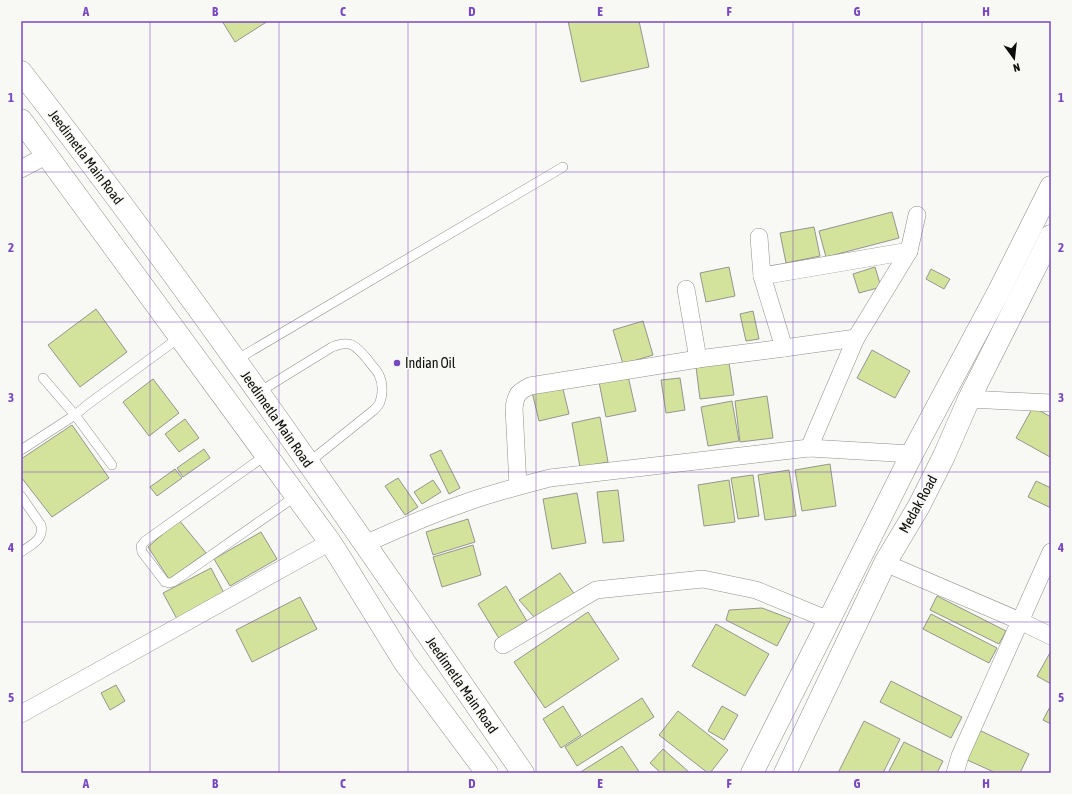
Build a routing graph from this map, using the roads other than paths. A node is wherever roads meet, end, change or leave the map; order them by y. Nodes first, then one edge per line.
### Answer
1 (21, 72) edge
2 (21, 120) edge
3 (47, 155) junction
4 (563, 167) dead end
5 (21, 170) edge
6 (1051, 187) edge
7 (917, 215) dead end
8 (1051, 236) edge
9 (759, 237) dead end
10 (909, 251) junction
11 (762, 276) junction
12 (686, 289) dead end
13 (180, 337) junction
14 (856, 338) junction
15 (784, 348) junction
16 (698, 358) junction
17 (236, 360) junction
18 (43, 378) dead end
19 (259, 392) junction
20 (969, 399) junction
21 (1051, 403) edge
22 (74, 415) junction
23 (932, 417) junction
24 (955, 431) junction
25 (810, 448) junction
26 (21, 450) edge
27 (912, 454) junction
28 (266, 455) junction
29 (308, 463) junction
30 (112, 465) dead end
31 (518, 486) junction
32 (21, 496) edge
33 (296, 496) junction
34 (330, 542) junction
35 (365, 544) junction
36 (21, 552) edge
37 (1051, 552) edge
38 (885, 563) junction
39 (829, 620) junction
40 (1020, 621) junction
41 (1051, 636) edge
42 (503, 645) dead end
43 (21, 714) edge
44 (487, 773) edge
45 (523, 773) edge
46 (752, 773) edge
47 (785, 773) edge
48 (955, 773) edge

1 - 17 main road, Jeedimetla Main Road
2 - 3 main road, Jeedimetla Main Road
3 - 5 street
3 - 13 main road, Jeedimetla Main Road
4 - 17 lane
6 - 23 main road
7 - 10 street
8 - 20 main road, Medak Road
9 - 11 street
10 - 11 street
10 - 14 street
11 - 15 street
12 - 16 street
13 - 22 lane
13 - 28 main road, Jeedimetla Main Road
14 - 15 street
14 - 25 street
15 - 16 street
16 - 31 street
17 - 19 main road, Jeedimetla Main Road
18 - 22 lane
19 - 29 main road, Jeedimetla Main Road
19 - 29 lane
20 - 21 street
20 - 24 main road, Medak Road
22 - 26 lane
22 - 30 lane
23 - 24 main road
23 - 27 main road
24 - 38 main road, Medak Road
25 - 27 street
25 - 31 street
27 - 39 main road
28 - 33 main road, Jeedimetla Main Road
28 - 33 lane
29 - 35 main road, Jeedimetla Main Road
31 - 35 street
32 - 36 lane
33 - 34 main road, Jeedimetla Main Road
34 - 43 street
34 - 44 main road, Jeedimetla Main Road
35 - 45 main road, Jeedimetla Main Road
37 - 40 street
38 - 40 street
38 - 47 main road, Medak Road
39 - 42 street
39 - 46 main road
40 - 41 street
40 - 48 street

